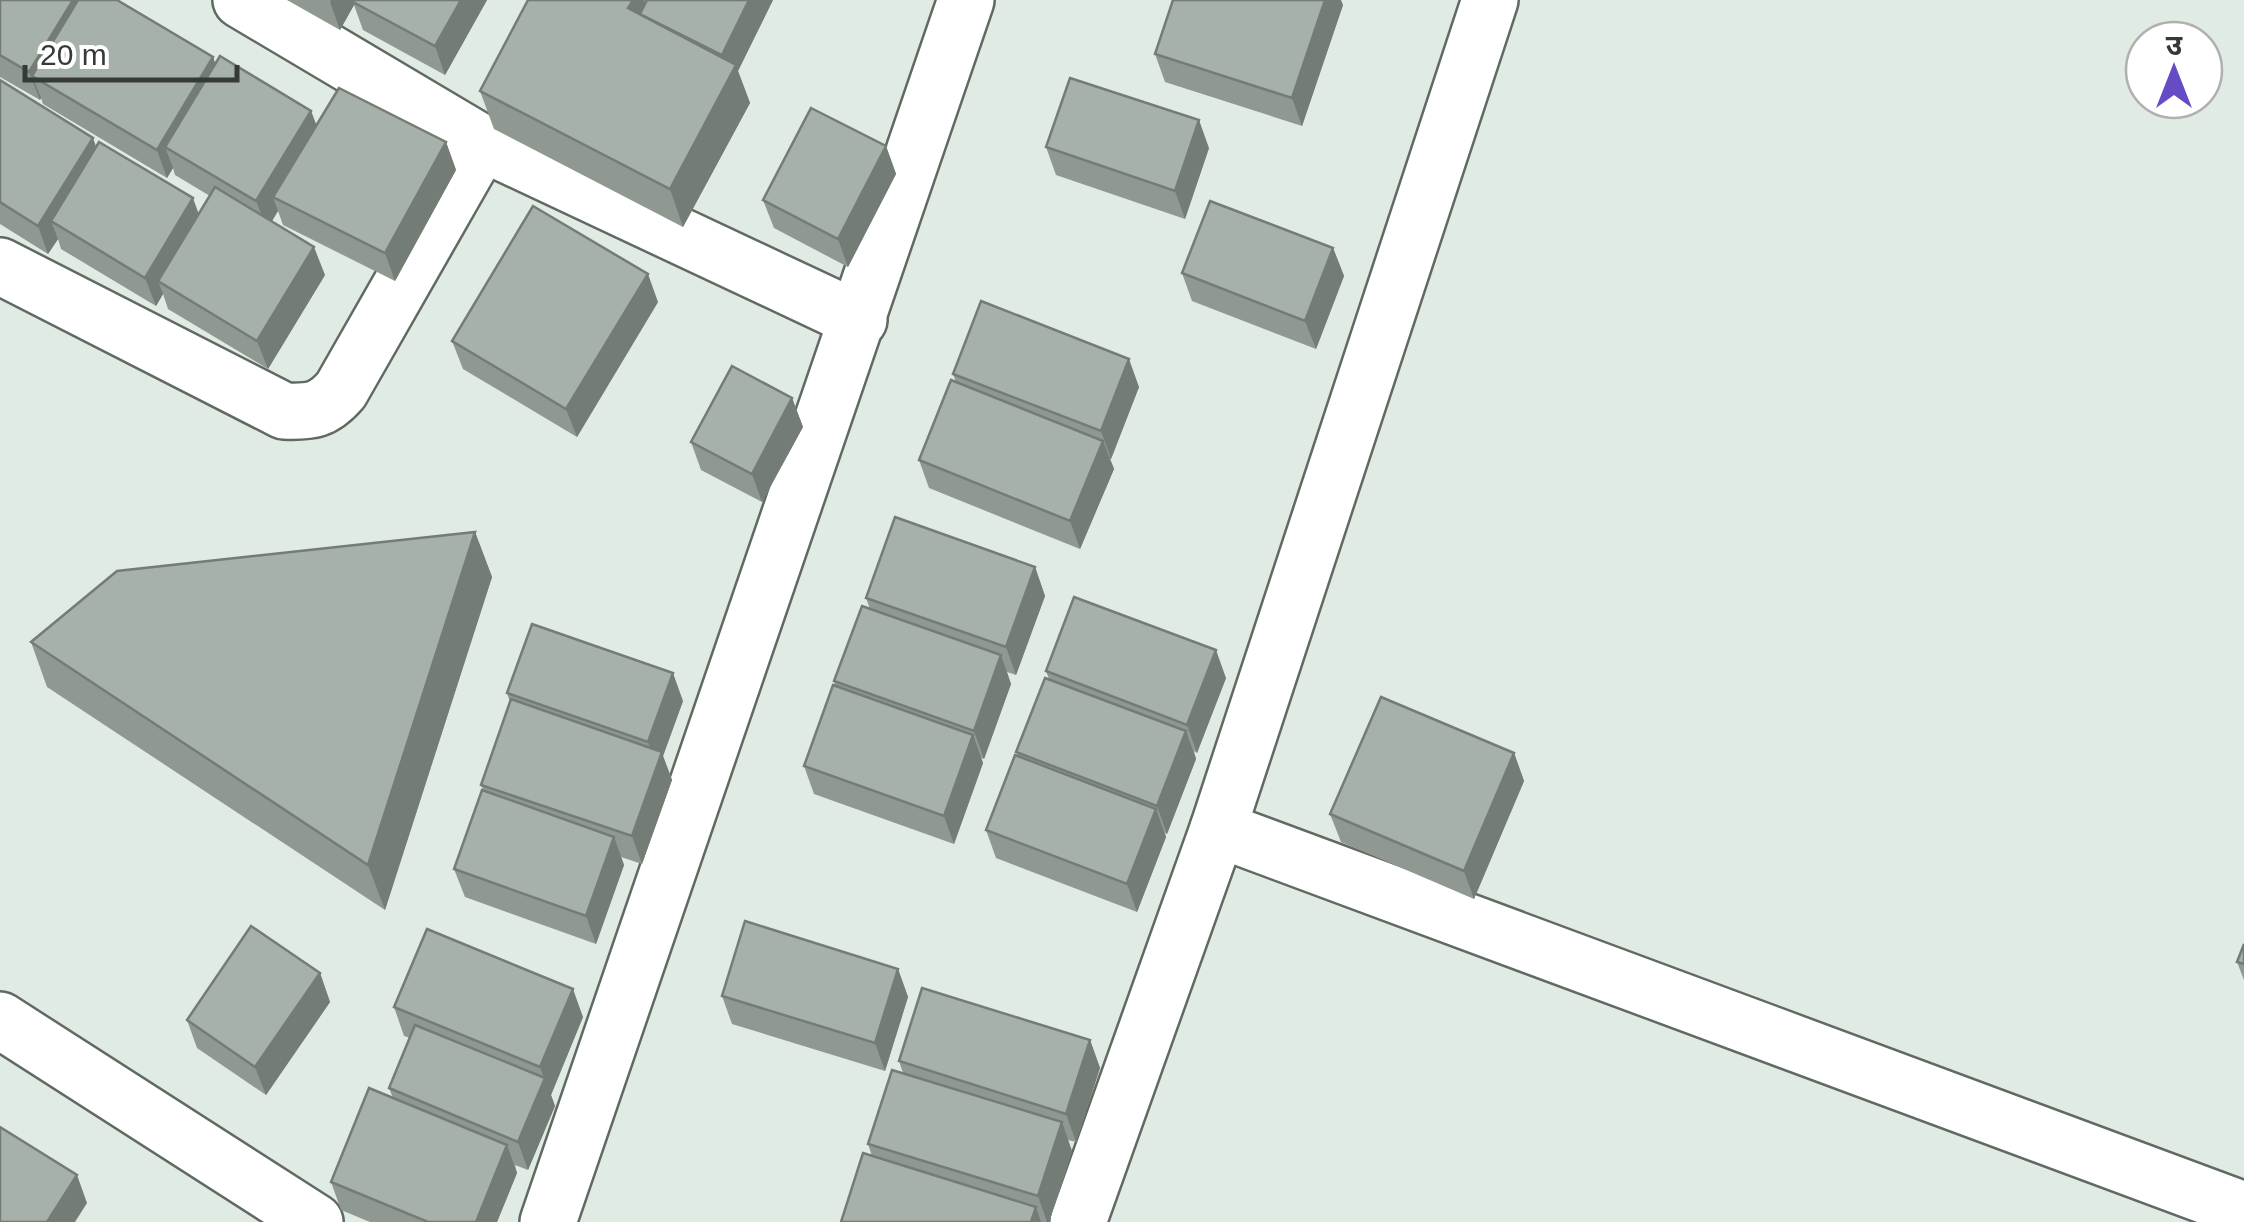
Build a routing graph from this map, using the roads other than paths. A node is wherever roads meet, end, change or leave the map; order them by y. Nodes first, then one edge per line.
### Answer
1 (241, 0) edge
2 (966, 0) edge
3 (1490, 0) edge
4 (482, 142) junction
5 (0, 266) edge
6 (858, 320) junction
7 (1218, 829) junction
8 (0, 1020) edge
9 (2244, 1210) edge
10 (316, 1222) edge
11 (548, 1222) edge
12 (1078, 1222) edge

1 - 4 street
2 - 6 street
3 - 7 street
4 - 5 street
4 - 6 street
6 - 11 street
7 - 9 street
7 - 12 street
8 - 10 street

